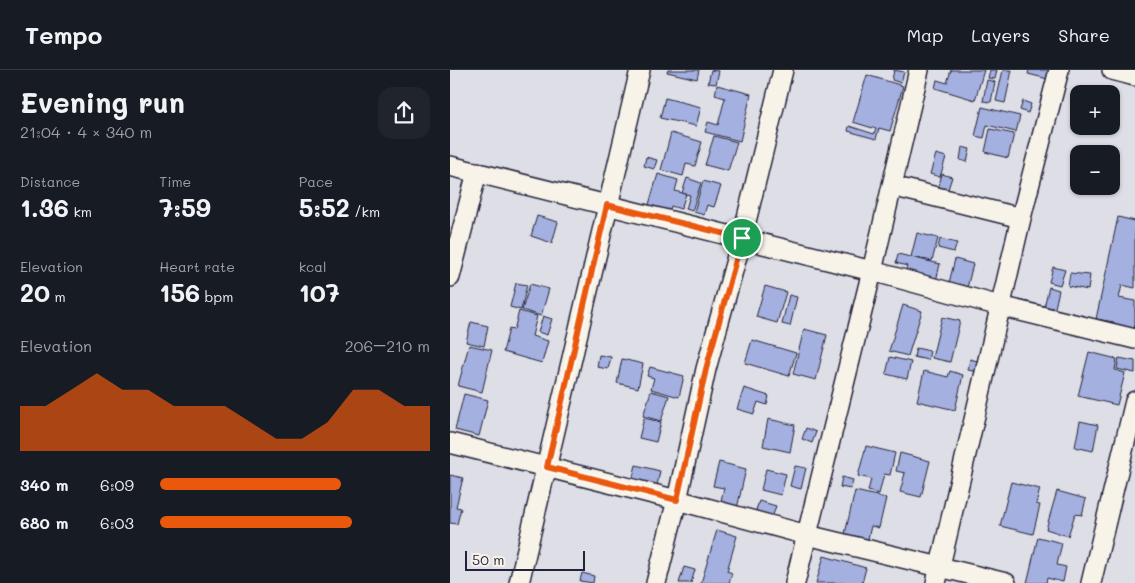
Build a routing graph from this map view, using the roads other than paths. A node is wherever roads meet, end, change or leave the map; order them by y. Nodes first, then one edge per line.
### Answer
1 (640, 70) edge
2 (783, 70) edge
3 (919, 70) edge
4 (1058, 70) edge
5 (1112, 70) edge
6 (1135, 76) edge
7 (450, 166) edge
8 (477, 172) junction
9 (892, 186) junction
10 (607, 205) junction
11 (1021, 218) junction
12 (742, 238) junction
13 (872, 271) junction
14 (450, 277) edge
15 (1000, 306) junction
16 (1135, 339) edge
17 (1135, 401) edge
18 (450, 443) edge
19 (547, 467) junction
20 (677, 500) junction
21 (807, 535) junction
22 (938, 575) edge
23 (519, 583) edge
24 (656, 583) edge
25 (795, 583) edge
26 (1006, 583) edge
27 (1091, 583) edge

1 - 10 street
2 - 12 street
3 - 9 street
4 - 11 street
5 - 6 street
7 - 8 street
8 - 10 street
8 - 14 street
9 - 11 street
9 - 13 street
10 - 12 street
10 - 19 street
11 - 15 street
12 - 13 street
12 - 20 street
13 - 15 street
13 - 21 street
15 - 16 street
15 - 22 street
17 - 27 street
18 - 19 street
19 - 20 street
19 - 23 street
20 - 21 street
20 - 24 street
21 - 22 street
21 - 25 street
22 - 26 street

